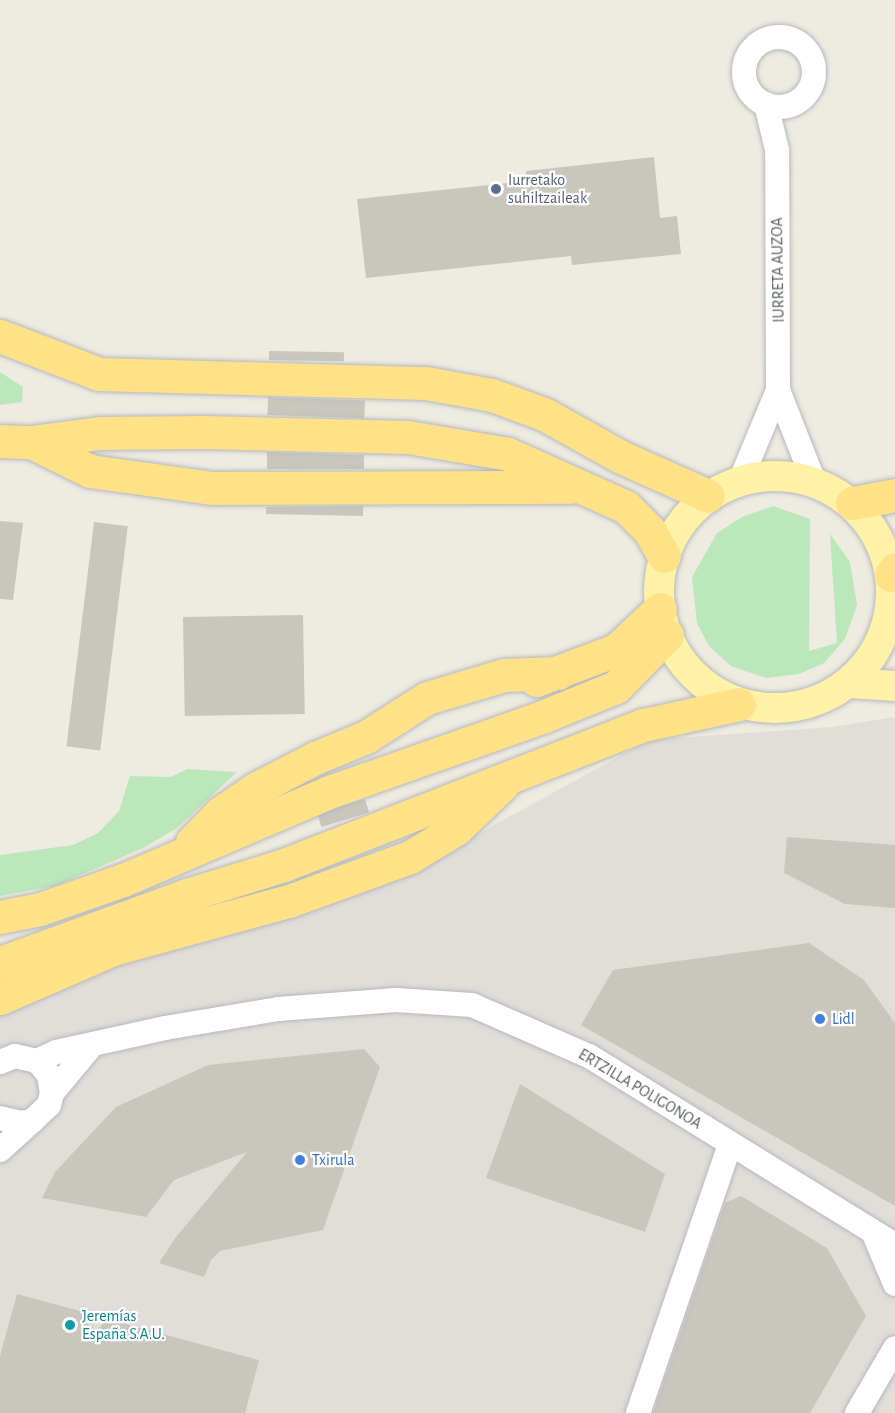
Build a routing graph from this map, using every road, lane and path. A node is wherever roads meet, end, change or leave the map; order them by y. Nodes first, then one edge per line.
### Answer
1 (799, 101) junction
2 (766, 104) junction
3 (777, 150) junction
4 (0, 336) edge
5 (69, 360) junction
6 (777, 390) junction
7 (16, 442) edge
8 (741, 479) junction
9 (669, 480) junction
10 (814, 482) junction
11 (895, 495) edge
12 (708, 496) junction
13 (852, 503) junction
14 (664, 556) junction
15 (893, 572) edge
16 (892, 620) edge
17 (663, 622) junction
18 (849, 683) junction
19 (895, 686) edge
20 (739, 704) junction
21 (517, 772) junction
22 (180, 855) junction
23 (0, 917) edge
24 (0, 963) edge
25 (14, 993) edge
26 (93, 1044) junction
27 (37, 1061) junction
28 (0, 1062) edge
29 (52, 1094) junction
30 (0, 1118) edge
31 (32, 1120) junction
32 (730, 1144) junction
33 (0, 1150) edge
34 (874, 1234) junction
35 (895, 1245) edge
36 (895, 1284) edge
37 (895, 1348) edge
38 (638, 1413) edge
39 (857, 1413) edge

1 - 2 street
1 - 2 street
1 - 3 street
2 - 3 street
3 - 6 street, IURRETA AUZOA
4 - 5 highway
5 - 9 highway
5 - 9 highway
6 - 8 street
6 - 10 street
7 - 14 highway
8 - 10 main road
8 - 12 main road
9 - 12 highway
10 - 13 main road
11 - 13 highway
12 - 14 main road
13 - 15 main road
14 - 17 main road
15 - 16 main road
16 - 18 main road
17 - 20 main road
17 - 22 highway
17 - 22 highway
18 - 19 main road
18 - 20 main road
20 - 21 highway
21 - 24 highway
21 - 25 highway
22 - 23 highway
26 - 27 street, ERTZILLA POLIGONOA
26 - 29 street
26 - 32 street, ERTZILLA POLIGONOA
27 - 28 street
27 - 29 street
29 - 31 street
30 - 31 street
31 - 33 street
32 - 34 street, ERTZILLA POLIGONOA
32 - 38 street
34 - 35 street, ERTZILLA POLIGONOA
34 - 36 street
37 - 39 street

